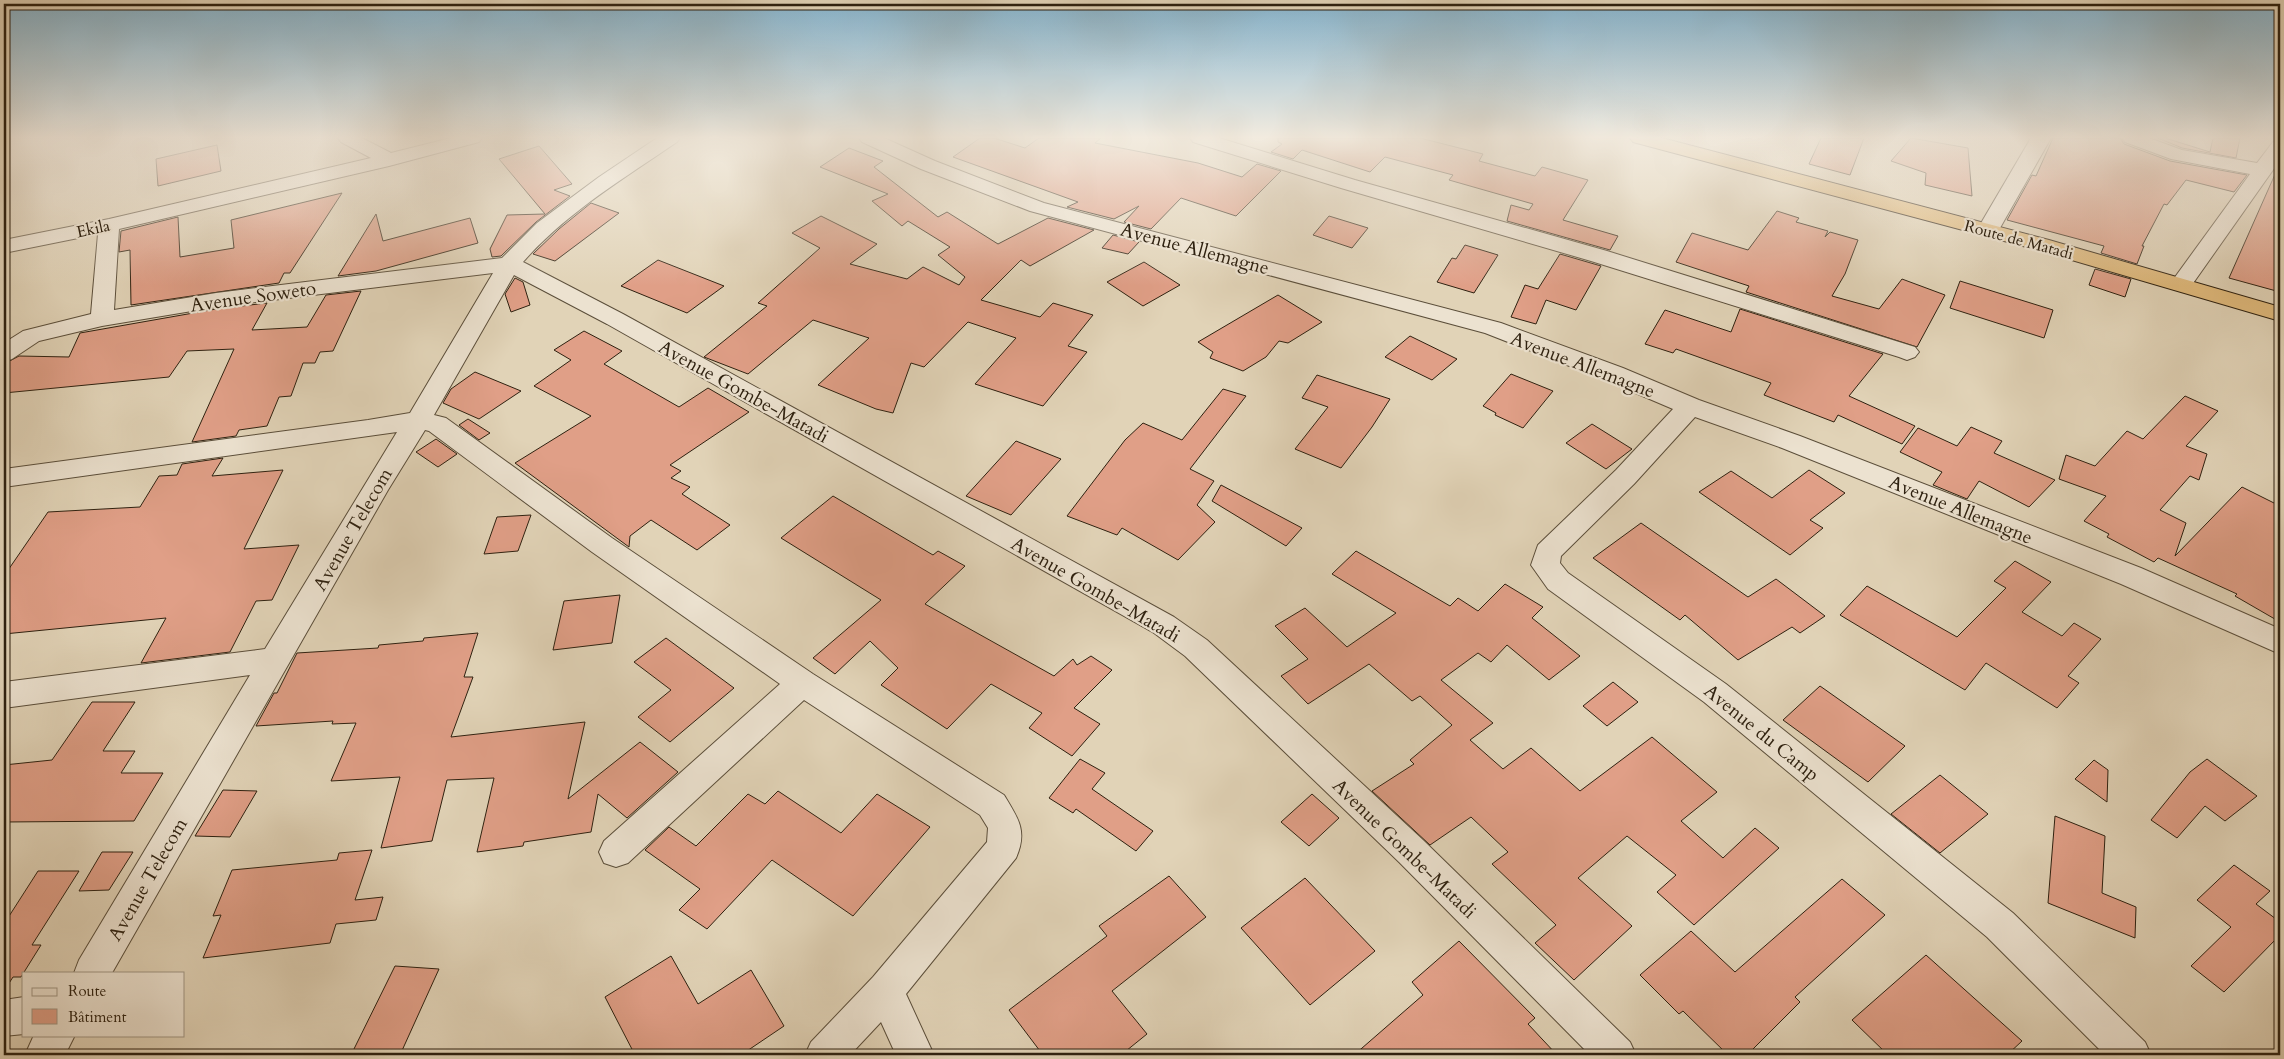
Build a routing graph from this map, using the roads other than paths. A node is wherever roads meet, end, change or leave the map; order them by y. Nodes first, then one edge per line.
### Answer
1 (271, 187) edge
2 (596, 187) edge
3 (986, 187) edge
4 (1360, 187) edge
5 (1827, 187) edge
6 (2013, 187) edge
7 (2249, 187) edge
8 (109, 225) junction
9 (1988, 230) junction
10 (4, 246) edge
11 (509, 264) junction
12 (2181, 284) junction
13 (2280, 314) edge
14 (102, 320) junction
15 (1907, 352) dead end
16 (4, 354) edge
17 (1690, 406) junction
18 (418, 420) junction
19 (4, 478) edge
20 (2280, 642) edge
21 (275, 660) junction
22 (802, 683) junction
23 (4, 695) edge
24 (616, 852) dead end
25 (93, 972) edge
26 (886, 990) junction
27 (22, 1016) edge
28 (4, 1018) edge
29 (55, 1036) edge
30 (44, 1055) edge
31 (824, 1055) edge
32 (915, 1055) edge
33 (1617, 1055) edge
34 (2132, 1055) edge

1 - 8 street, Ekila
2 - 11 street, Avenue Telecom
3 - 17 street, Avenue Allemagne
4 - 15 street
5 - 9 highway, Route de Matadi
6 - 9 street
7 - 12 street
8 - 10 street, Ekila
8 - 14 street
9 - 12 highway, Route de Matadi
11 - 14 street, Avenue Soweto
11 - 18 street, Avenue Telecom
11 - 33 street, Avenue Gombe-Matadi
12 - 13 highway, Route de Matadi
14 - 16 street, Avenue Soweto
17 - 20 street, Avenue Allemagne
17 - 34 street, Avenue du Camp
18 - 19 street
18 - 21 street, Avenue Telecom
18 - 22 street
21 - 23 street
21 - 25 street, Avenue Telecom
22 - 24 street
22 - 26 street
26 - 31 street
26 - 32 street
27 - 28 street
29 - 30 street

